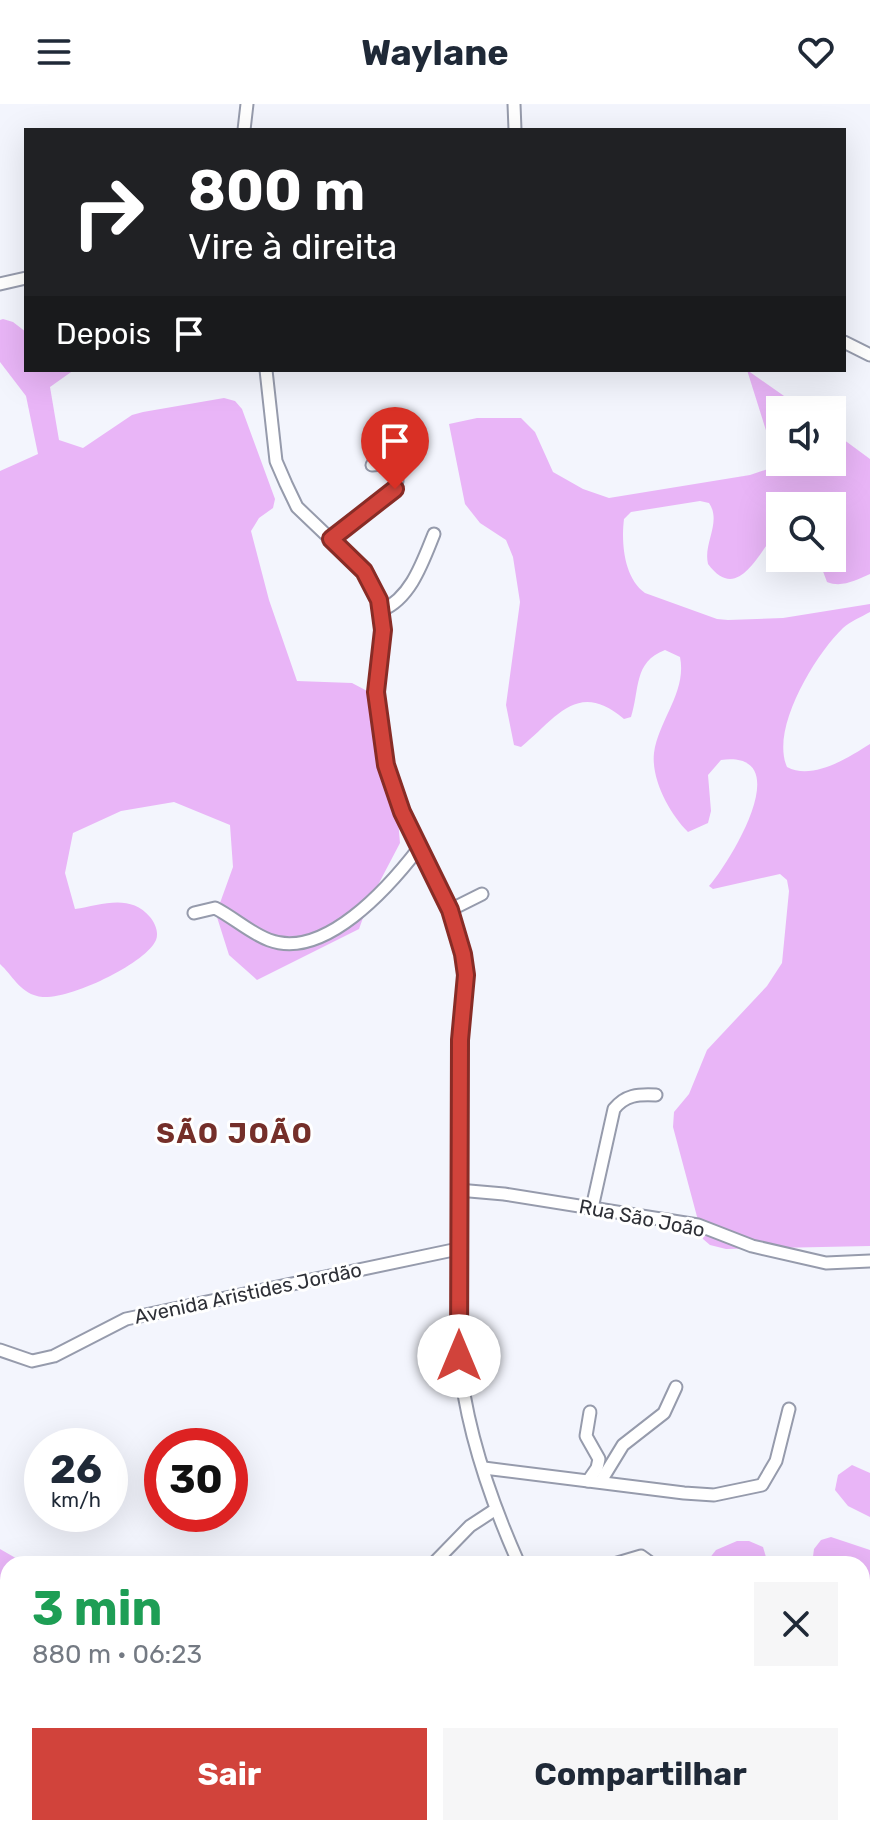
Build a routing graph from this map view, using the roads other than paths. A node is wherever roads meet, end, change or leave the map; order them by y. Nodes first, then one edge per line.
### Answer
1 (247, 104) edge
2 (514, 104) edge
3 (244, 128) edge
4 (515, 128) edge
5 (24, 278) edge
6 (0, 284) edge
7 (846, 343) edge
8 (870, 355) edge
9 (266, 372) edge
10 (372, 465) dead end
11 (434, 534) dead end
12 (331, 539) junction
13 (382, 610) junction
14 (419, 848) junction
15 (482, 894) dead end
16 (450, 910) junction
17 (194, 913) dead end
18 (656, 1095) dead end
19 (458, 1190) junction
20 (592, 1208) junction
21 (458, 1249) junction
22 (870, 1261) edge
23 (0, 1350) edge
24 (676, 1387) dead end
25 (789, 1409) dead end
26 (590, 1412) dead end
27 (484, 1468) junction
28 (588, 1481) junction
29 (601, 1481) junction
30 (496, 1509) junction
31 (441, 1556) edge
32 (516, 1556) edge

1 - 3 street
2 - 4 street
5 - 6 street
7 - 8 street
9 - 12 street
10 - 12 street
11 - 13 street
12 - 13 street
13 - 14 street
14 - 16 street
14 - 17 street
15 - 16 street
16 - 19 street
18 - 20 street
19 - 20 street, Rua São João
19 - 21 street
20 - 22 street, Rua São João
21 - 23 street, Avenida Aristides Jordão
21 - 27 street
24 - 29 street
25 - 29 street
26 - 28 street
27 - 28 street
27 - 30 street
28 - 29 street
30 - 31 street
30 - 32 street

